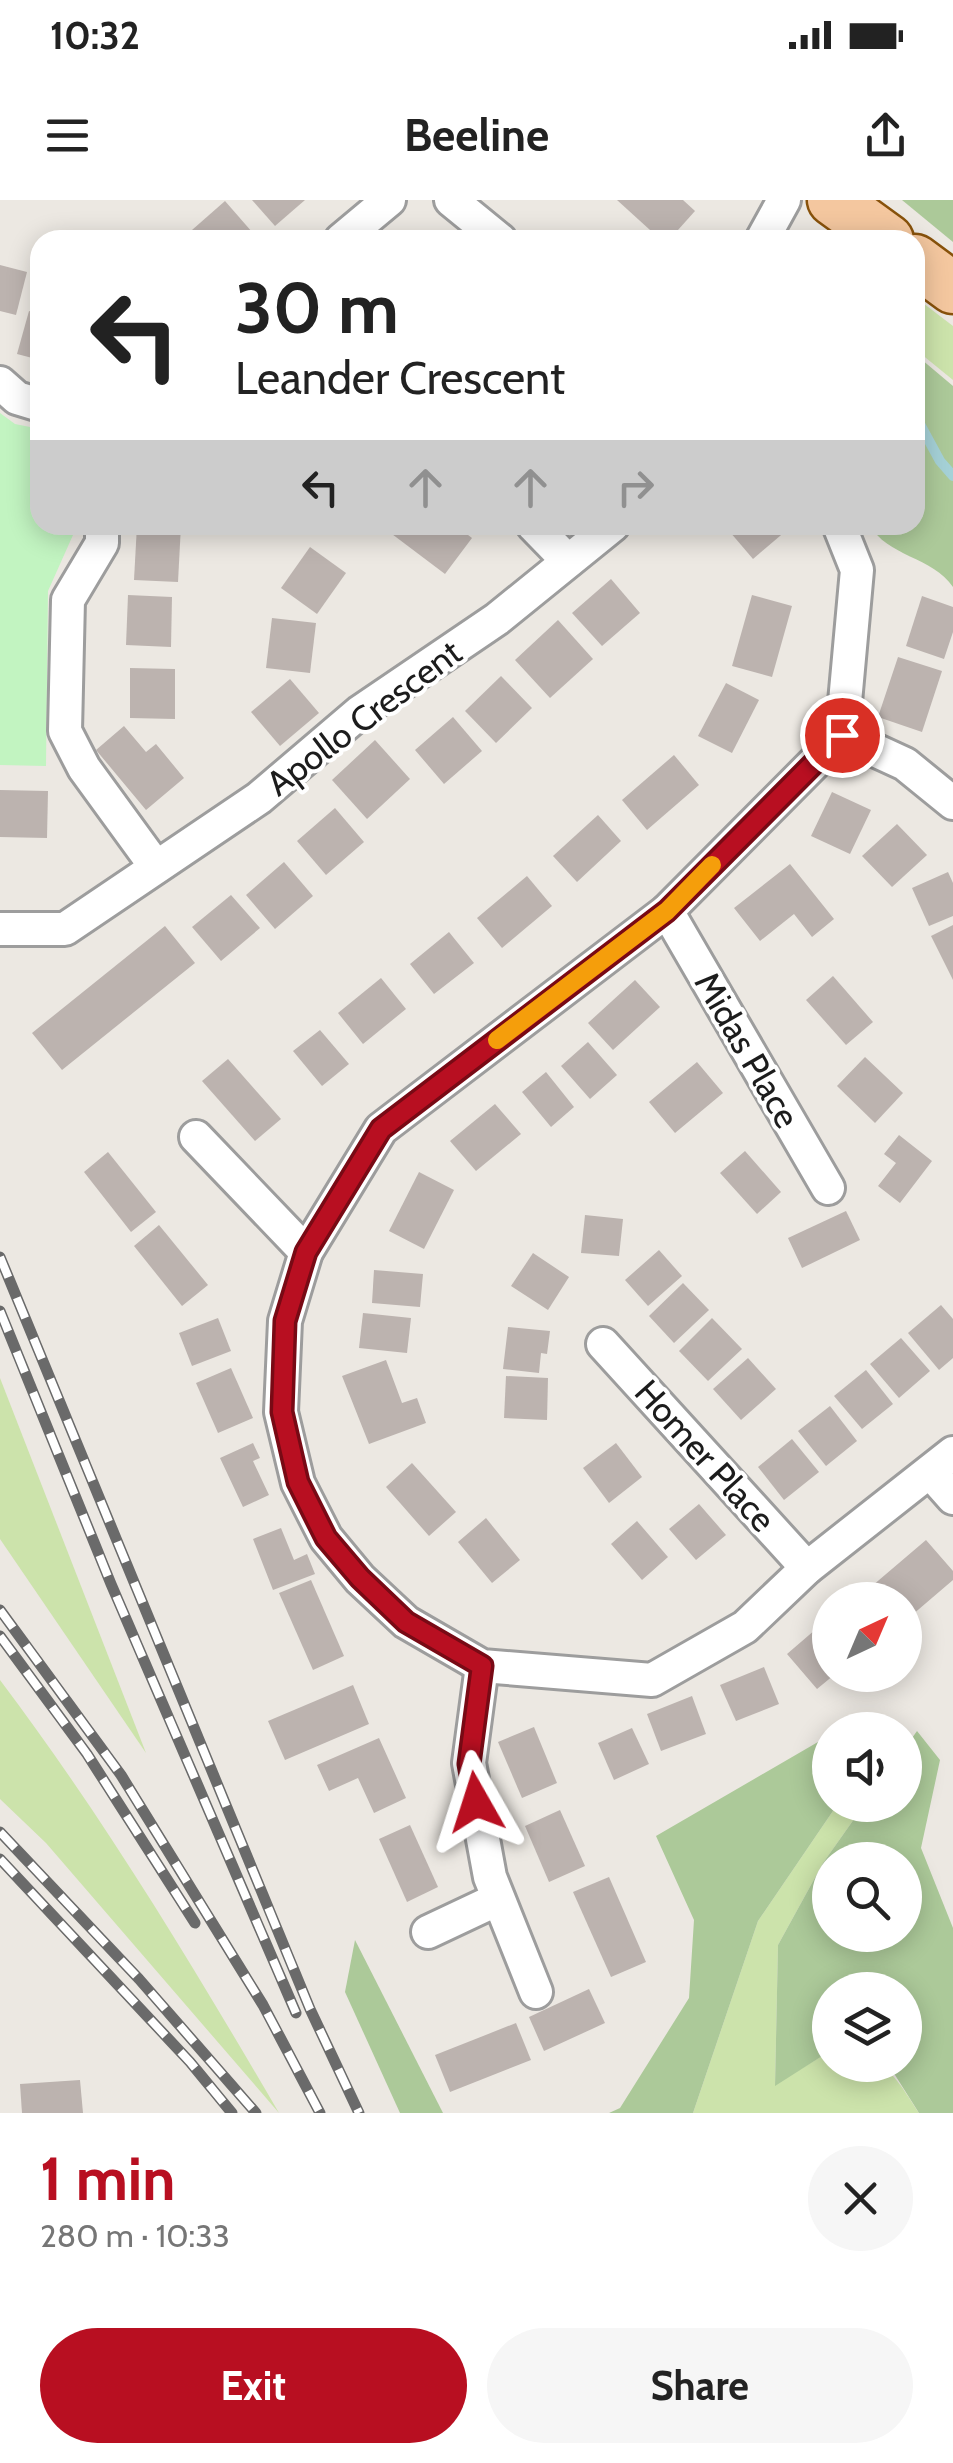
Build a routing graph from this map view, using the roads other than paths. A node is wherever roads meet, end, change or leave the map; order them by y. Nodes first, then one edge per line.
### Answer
1 (389, 200) edge
2 (451, 200) edge
3 (784, 200) edge
4 (834, 200) edge
5 (354, 230) edge
6 (488, 230) edge
7 (768, 230) edge
8 (874, 230) edge
9 (925, 267) edge
10 (953, 288) edge
11 (0, 383) edge
12 (30, 402) edge
13 (102, 535) edge
14 (543, 535) edge
15 (600, 535) edge
16 (844, 535) edge
17 (568, 561) junction
18 (842, 735) junction
19 (953, 802) edge
20 (156, 868) junction
21 (667, 911) junction
22 (0, 929) edge
23 (196, 1137) dead end
24 (828, 1188) dead end
25 (306, 1252) junction
26 (603, 1344) dead end
27 (942, 1462) edge
28 (953, 1498) edge
29 (807, 1568) junction
30 (482, 1666) junction
31 (498, 1899) junction
32 (428, 1932) dead end
33 (536, 1992) dead end

1 - 5 street
2 - 6 street
3 - 7 street
4 - 8 main road
9 - 10 main road
11 - 12 street
13 - 20 street
14 - 17 street
15 - 17 street, Apollo Crescent
16 - 18 street
17 - 20 street, Apollo Crescent
18 - 19 street
18 - 21 street
20 - 22 street, Apollo Crescent
21 - 24 street, Midas Place
21 - 25 street
23 - 25 street
25 - 30 street
26 - 29 street, Homer Place
27 - 28 street
27 - 29 street
29 - 30 street
30 - 31 street
31 - 32 street
31 - 33 street

